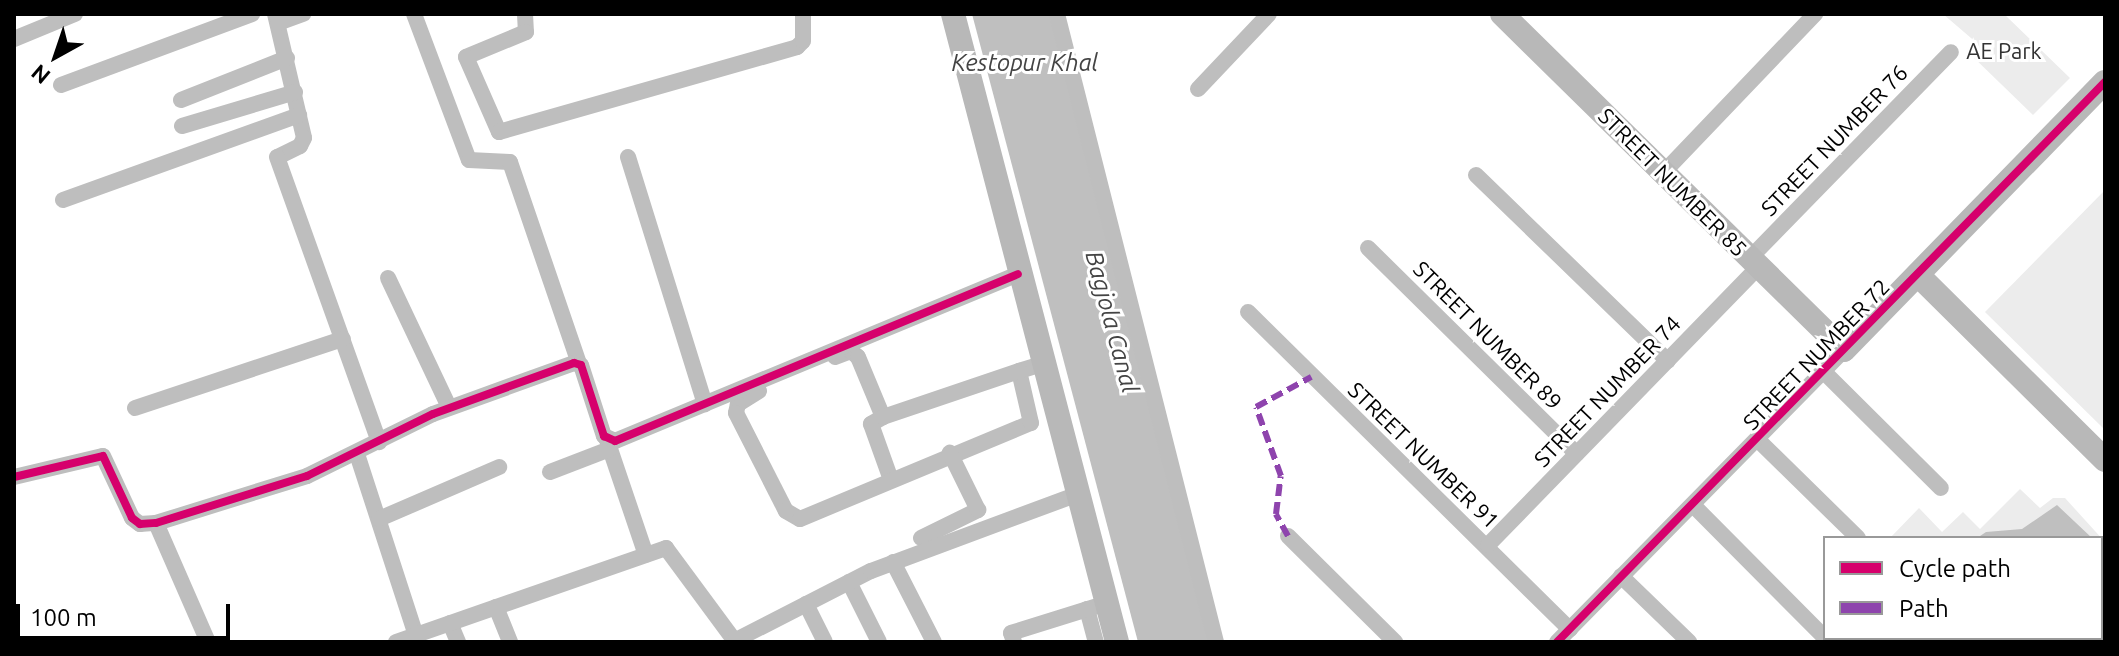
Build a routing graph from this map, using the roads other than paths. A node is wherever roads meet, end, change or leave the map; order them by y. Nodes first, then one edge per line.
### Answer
1 (75, 14) edge
2 (252, 14) edge
3 (303, 14) edge
4 (414, 14) edge
5 (525, 14) edge
6 (803, 14) edge
7 (953, 14) edge
8 (1057, 14) edge
9 (1269, 14) edge
10 (1502, 14) edge
11 (1815, 14) edge
12 (276, 19) edge
13 (14, 39) edge
14 (1951, 52) dead end
15 (287, 58) junction
16 (2102, 80) edge
17 (61, 85) dead end
18 (1198, 89) dead end
19 (295, 92) junction
20 (181, 100) dead end
21 (299, 115) junction
22 (182, 126) dead end
23 (628, 157) dead end
24 (1664, 172) junction
25 (1476, 175) dead end
26 (63, 200) dead end
27 (1368, 248) dead end
28 (1754, 263) junction
29 (1018, 274) junction
30 (1918, 275) junction
31 (388, 278) dead end
32 (1248, 312) dead end
33 (343, 339) junction
34 (1844, 350) junction
35 (1668, 361) junction
36 (579, 363) junction
37 (1031, 368) junction
38 (1823, 371) junction
39 (705, 404) junction
40 (449, 407) junction
41 (135, 408) dead end
42 (1057, 415) junction
43 (883, 417) junction
44 (1031, 423) junction
45 (1757, 439) junction
46 (379, 442) junction
47 (608, 445) junction
48 (950, 453) junction
49 (357, 454) junction
50 (1577, 454) junction
51 (2105, 460) edge
52 (499, 467) dead end
53 (550, 472) dead end
54 (14, 477) edge
55 (891, 480) junction
56 (1941, 488) dead end
57 (1078, 494) junction
58 (1693, 505) junction
59 (379, 519) junction
60 (156, 523) junction
61 (1288, 536) dead end
62 (1856, 536) edge
63 (921, 538) dead end
64 (1488, 545) junction
65 (646, 555) junction
66 (893, 562) junction
67 (1621, 576) junction
68 (849, 582) junction
69 (806, 604) junction
70 (1097, 606) junction
71 (496, 607) junction
72 (450, 623) junction
73 (1570, 629) junction
74 (416, 636) junction
75 (1823, 636) edge
76 (733, 641) edge
77 (208, 642) edge
78 (396, 642) edge
79 (458, 642) edge
80 (510, 642) edge
81 (825, 642) edge
82 (879, 642) edge
83 (934, 642) edge
84 (1014, 642) edge
85 (1096, 642) edge
86 (1117, 642) edge
87 (1216, 642) edge
88 (1395, 642) edge
89 (1557, 642) edge
90 (1689, 642) edge

1 - 13 street
2 - 17 street
3 - 12 street
4 - 36 street
5 - 6 street
7 - 29 street
8 - 87 street
9 - 18 street
10 - 24 street, STREET NUMBER 85
11 - 24 street
12 - 15 street
14 - 28 street, STREET NUMBER 76
15 - 19 street
15 - 20 street
16 - 30 street, STREET NUMBER 72
19 - 21 street
19 - 22 street
21 - 26 street
21 - 33 street
23 - 39 street
24 - 28 street, STREET NUMBER 85
25 - 35 street
27 - 50 street, STREET NUMBER 89
28 - 34 street, STREET NUMBER 85
28 - 35 street, STREET NUMBER 74
29 - 37 street
29 - 39 street
30 - 34 street, STREET NUMBER 72
30 - 51 street
31 - 40 street
32 - 64 street, STREET NUMBER 91
33 - 41 street
33 - 46 street
34 - 38 street, STREET NUMBER 72
35 - 50 street, STREET NUMBER 74
36 - 40 street
36 - 47 street
37 - 42 street
37 - 43 street
37 - 44 street
38 - 45 street, STREET NUMBER 72
38 - 56 street
39 - 47 street
40 - 46 street
42 - 44 street
42 - 57 street
43 - 55 street
43 - 55 street
44 - 48 street
45 - 58 street, STREET NUMBER 72
45 - 62 street
46 - 49 street
47 - 53 street
47 - 65 street
48 - 55 street
48 - 63 street
49 - 59 street
49 - 60 street
50 - 64 street, STREET NUMBER 74
52 - 59 street
54 - 60 street
57 - 66 street
57 - 70 street
58 - 67 street, STREET NUMBER 72
58 - 75 street
59 - 74 street
60 - 77 street
61 - 88 street
64 - 73 street, STREET NUMBER 91
65 - 71 street
65 - 76 street
66 - 68 street
66 - 83 street
67 - 73 street, STREET NUMBER 72
67 - 90 street
68 - 69 street
68 - 82 street
69 - 76 street
69 - 81 street
70 - 84 street
70 - 85 street
70 - 86 street
71 - 72 street
71 - 80 street
72 - 74 street
72 - 79 street
73 - 89 street, STREET NUMBER 72
74 - 78 street

